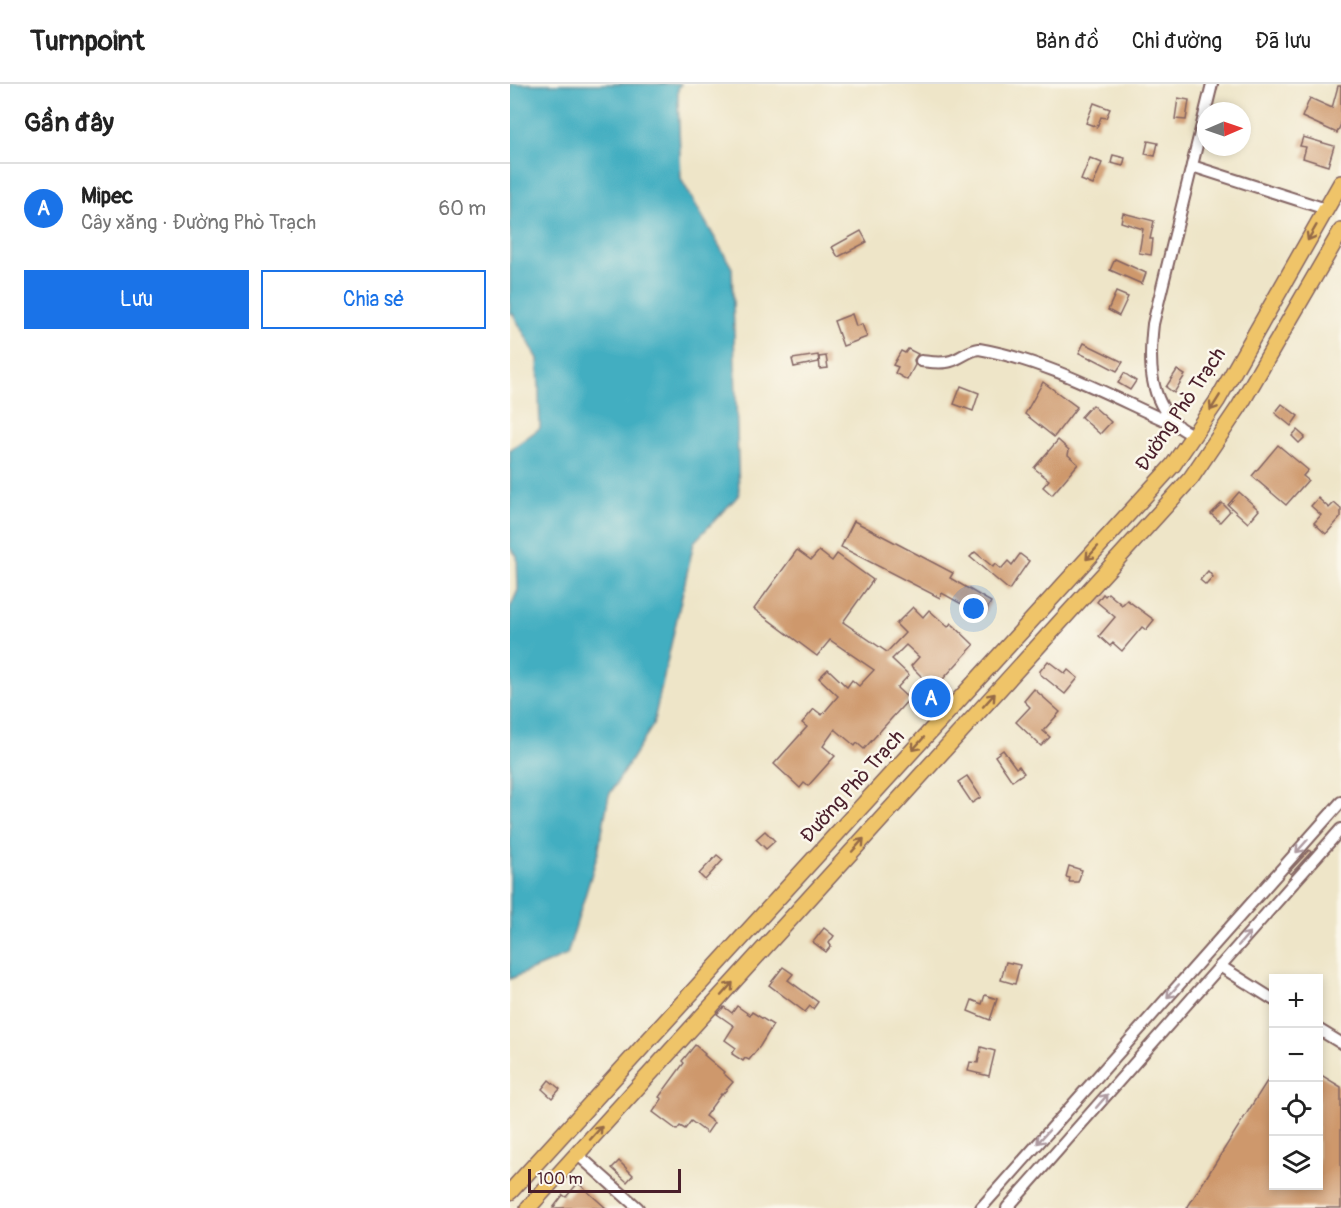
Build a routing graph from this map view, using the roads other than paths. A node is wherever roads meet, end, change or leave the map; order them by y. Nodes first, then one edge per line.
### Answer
1 (1212, 84) edge
2 (1192, 166) junction
3 (1341, 183) edge
4 (1326, 208) junction
5 (1341, 231) edge
6 (921, 361) dead end
7 (1178, 427) junction
8 (1193, 435) junction
9 (1341, 802) edge
10 (1341, 828) edge
11 (1220, 966) junction
12 (1269, 997) edge
13 (1323, 1032) edge
14 (1341, 1043) edge
15 (577, 1154) junction
16 (510, 1191) edge
17 (528, 1208) edge
18 (638, 1208) edge
19 (981, 1208) edge
20 (1007, 1208) edge

1 - 2 street
2 - 4 street
2 - 7 street
3 - 4 highway, Đường Phò Trạch
4 -> 8 highway, Đường Phò Trạch
15 -> 5 highway
6 - 7 street
7 - 8 street
8 -> 16 highway, Đường Phò Trạch
9 -> 19 street
11 -> 10 street
11 - 12 street
20 -> 11 street
13 - 14 street
15 - 17 highway
15 - 18 street

